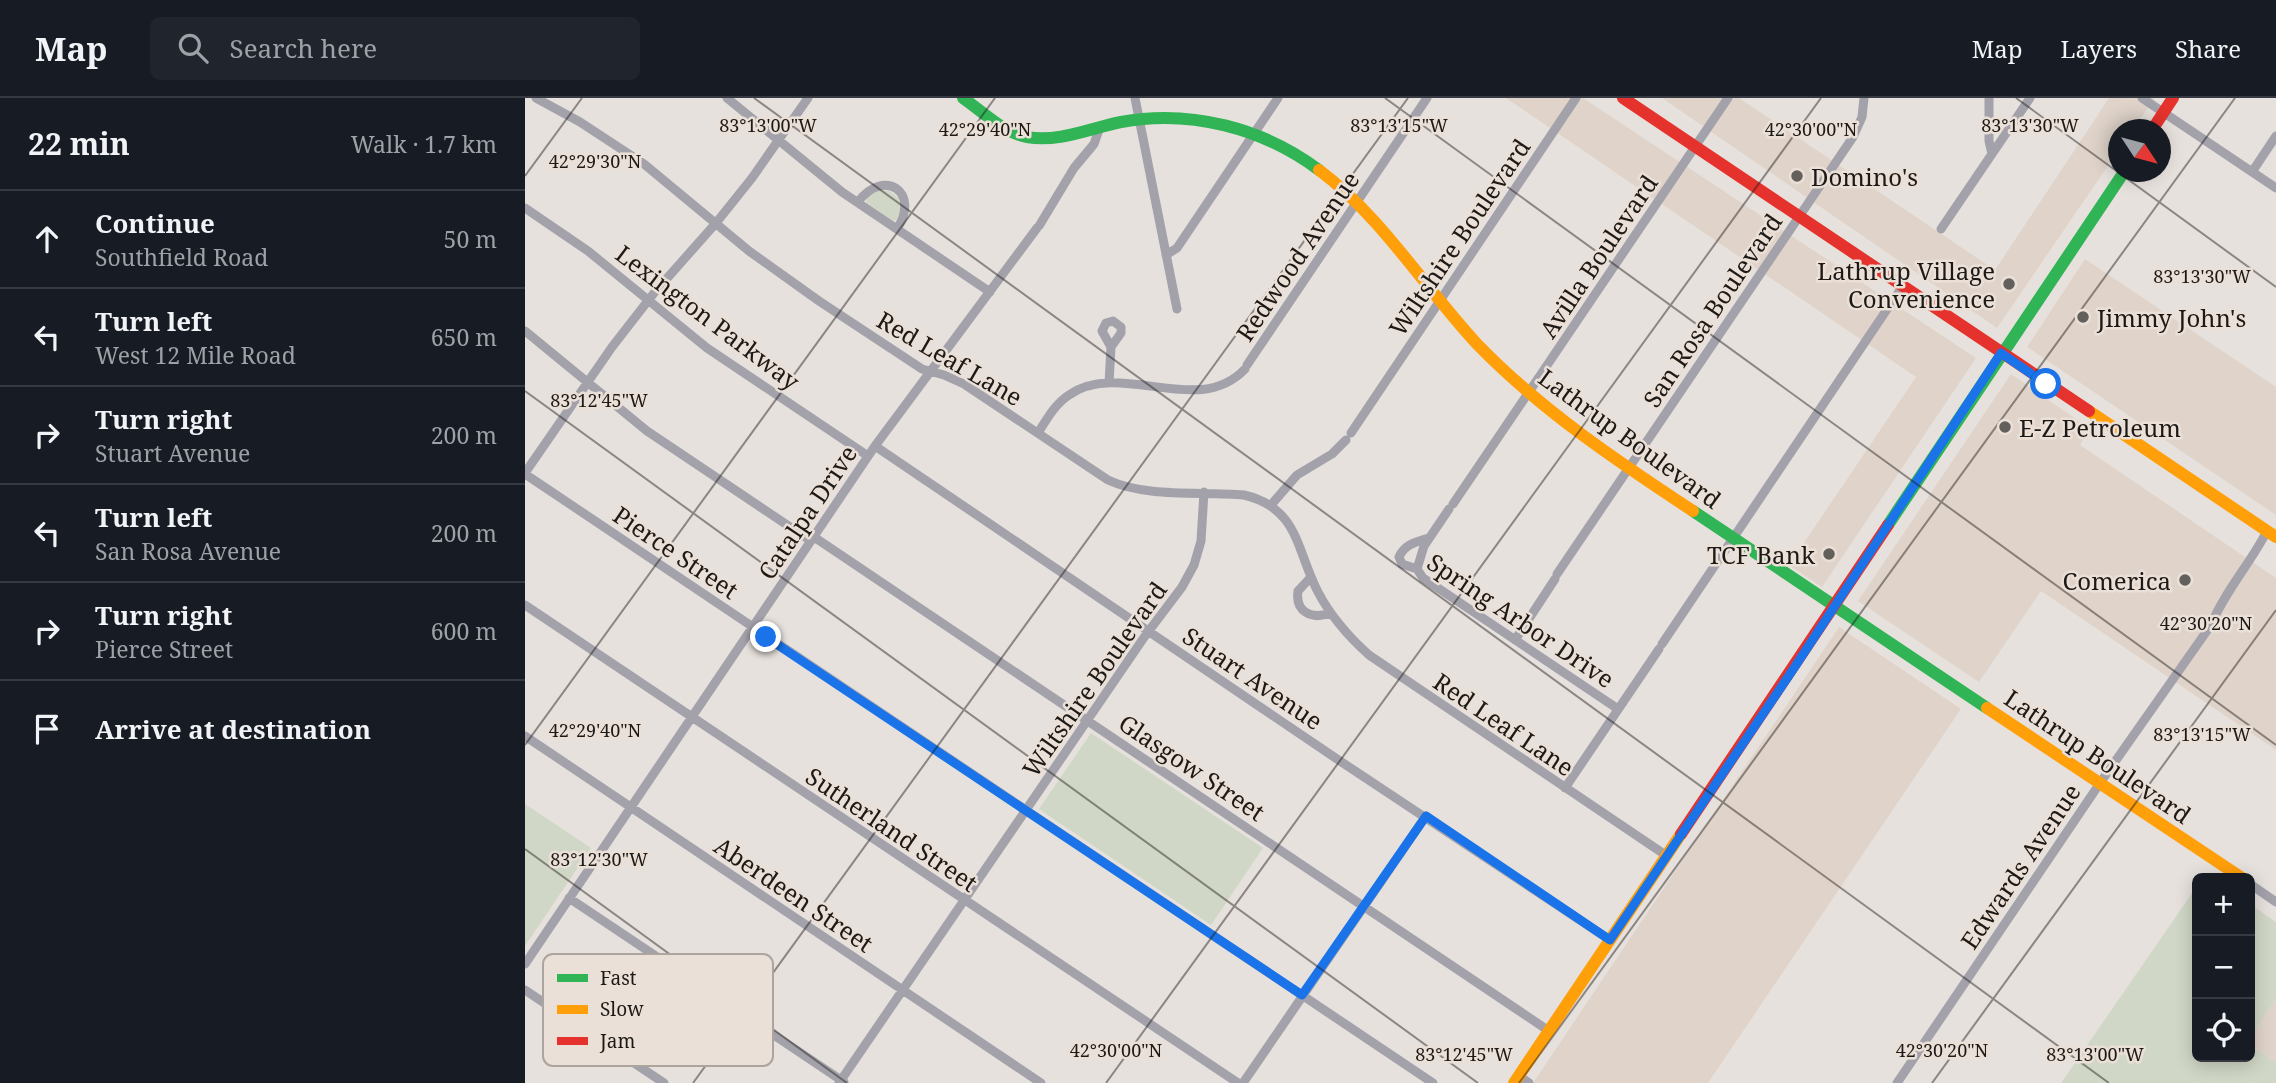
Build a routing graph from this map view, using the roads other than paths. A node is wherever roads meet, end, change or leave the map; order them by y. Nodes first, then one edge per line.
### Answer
1 (536, 98) edge
2 (727, 98) edge
3 (808, 98) edge
4 (963, 98) edge
5 (1135, 98) edge
6 (1277, 98) edge
7 (1427, 98) edge
8 (1576, 98) edge
9 (1623, 98) edge
10 (1728, 98) edge
11 (1864, 98) edge
12 (1989, 98) edge
13 (2030, 98) edge
14 (2143, 98) edge
15 (2173, 98) edge
16 (2163, 112) junction
17 (2159, 119) edge
18 (1140, 120) junction
19 (1100, 128) junction
20 (1253, 134) junction
21 (2276, 136) edge
22 (779, 142) junction
23 (1695, 146) junction
24 (1992, 154) junction
25 (2252, 172) junction
26 (2117, 182) edge
27 (2276, 188) edge
28 (857, 202) junction
29 (1356, 203) junction
30 (525, 208) edge
31 (1799, 216) junction
32 (716, 223) junction
33 (897, 229) junction
34 (1941, 229) dead end
35 (1166, 256) junction
36 (1902, 287) junction
37 (989, 292) junction
38 (649, 300) junction
39 (1440, 301) junction
40 (1177, 309) dead end
41 (525, 331) edge
42 (1111, 348) dead end
43 (2001, 353) junction
44 (930, 372) junction
45 (587, 382) junction
46 (1109, 383) junction
47 (1529, 393) junction
48 (1038, 433) junction
49 (875, 446) junction
50 (868, 456) junction
51 (1629, 469) junction
52 (525, 473) edge
53 (1204, 492) junction
54 (1271, 506) junction
55 (2271, 534) edge
56 (1429, 538) junction
57 (1734, 538) junction
58 (812, 539) junction
59 (1402, 564) joint
60 (1417, 569) junction
61 (1311, 577) junction
62 (1835, 605) junction
63 (525, 606) edge
64 (1330, 613) junction
65 (753, 628) junction
66 (1149, 630) junction
67 (1515, 640) junction
68 (1618, 709) junction
69 (691, 718) junction
70 (1087, 720) junction
71 (525, 736) edge
72 (2100, 783) junction
73 (1565, 788) junction
74 (631, 808) junction
75 (1026, 810) junction
76 (1426, 816) junction
77 (1667, 856) junction
78 (2235, 873) edge
79 (2255, 887) edge
80 (569, 898) junction
81 (964, 900) junction
82 (2276, 901) edge
83 (1365, 906) junction
84 (1610, 940) junction
85 (652, 954) edge
86 (525, 964) edge
87 (525, 990) edge
88 (903, 990) junction
89 (1302, 995) junction
90 (543, 1002) edge
91 (1549, 1031) junction
92 (773, 1035) edge
93 (639, 1066) edge
94 (1520, 1081) edge
95 (842, 1082) edge
96 (664, 1083) edge
97 (1041, 1083) edge
98 (1240, 1083) edge
99 (1433, 1083) edge
100 (1897, 1083) edge

1 - 32 street, Red Leaf Lane
2 - 22 street
3 - 22 street
4 - 19 main road, Lathrup Boulevard
5 - 18 street
6 - 20 street
7 - 29 street, Redwood Avenue
8 - 39 street, Wiltshire Boulevard
9 - 23 main road
10 - 23 street, Avilla Boulevard
11 - 31 street, San Rosa Boulevard
12 - 24 street
13 - 24 street
14 - 16 street
15 - 16 main road
16 - 17 main road
16 - 25 street
18 - 19 main road, Lathrup Boulevard
18 - 20 main road, Lathrup Boulevard
18 - 35 street
19 - 37 street, Catalpa Drive
20 - 29 main road, Lathrup Boulevard
20 - 35 street
21 - 25 street
22 - 28 street
22 - 32 street
23 - 31 main road
23 - 47 street, Avilla Boulevard
24 - 34 street
25 - 27 street
26 - 43 main road
28 - 33 street
28 - 33 street
29 - 39 main road, Lathrup Boulevard
29 - 46 street, Redwood Avenue
30 - 38 street, Lexington Parkway
31 - 36 main road
31 - 51 street, San Rosa Boulevard
32 - 38 street
32 - 44 street, Red Leaf Lane
33 - 37 street
35 - 40 street
36 - 43 main road
36 - 57 street
37 - 44 street, Catalpa Drive
38 - 45 street
38 - 50 street, Lexington Parkway
39 - 47 main road, Lathrup Boulevard
39 - 54 street, Wiltshire Boulevard
41 - 45 street, Glasgow Street
42 - 46 street
43 - 55 main road
43 - 62 main road
44 - 48 street, Red Leaf Lane
44 - 49 street, Catalpa Drive
45 - 52 street
45 - 58 street, Glasgow Street
46 - 48 street, Redwood Avenue
47 - 51 main road, Lathrup Boulevard
47 - 56 street, Avilla Boulevard
48 - 53 street, Red Leaf Lane
49 - 50 street, Catalpa Drive
49 - 66 street, Stuart Avenue
50 - 58 street, Catalpa Drive
51 - 57 main road, Lathrup Boulevard
51 - 67 street, San Rosa Boulevard
52 - 65 street, Pierce Street
53 - 54 street, Red Leaf Lane
53 - 66 street, Wiltshire Boulevard
54 - 61 street, Red Leaf Lane
55 - 72 street, Edwards Avenue
56 - 59 street, Avilla Boulevard
56 - 60 street, Avilla Boulevard
57 - 62 main road, Lathrup Boulevard
57 - 68 street
58 - 65 street, Catalpa Drive
58 - 70 street, Glasgow Street
59 - 60 street, Spring Arbor Drive
60 - 67 street, Spring Arbor Drive
61 - 64 street, Red Leaf Lane
61 - 64 street
62 - 72 main road, Lathrup Boulevard
62 - 77 main road
63 - 69 street, Sutherland Street
64 - 73 street, Red Leaf Lane
65 - 69 street, Catalpa Drive
65 - 75 street, Pierce Street
66 - 70 street, Wiltshire Boulevard
66 - 76 street, Stuart Avenue
67 - 68 street, Spring Arbor Drive
68 - 73 street
69 - 74 street, Catalpa Drive
69 - 81 street, Sutherland Street
70 - 75 street, Wiltshire Boulevard
70 - 83 street, Glasgow Street
71 - 74 street, Aberdeen Street
72 - 78 main road, Lathrup Boulevard
72 - 100 street, Edwards Avenue
73 - 77 street, Red Leaf Lane
74 - 80 street, Catalpa Drive
74 - 88 street, Aberdeen Street
75 - 81 street, Wiltshire Boulevard
75 - 89 street, Pierce Street
76 - 83 street
76 - 84 street, Stuart Avenue
77 - 84 main road
79 - 82 street
80 - 85 street
80 - 86 street, Catalpa Drive
81 - 88 street, Wiltshire Boulevard
81 - 98 street, Sutherland Street
83 - 89 street
83 - 91 street, Glasgow Street
84 - 91 main road
87 - 90 street
88 - 95 street, Wiltshire Boulevard
88 - 97 street, Aberdeen Street
89 - 98 street
89 - 99 street, Pierce Street
91 - 94 main road
92 - 95 street
93 - 96 street

